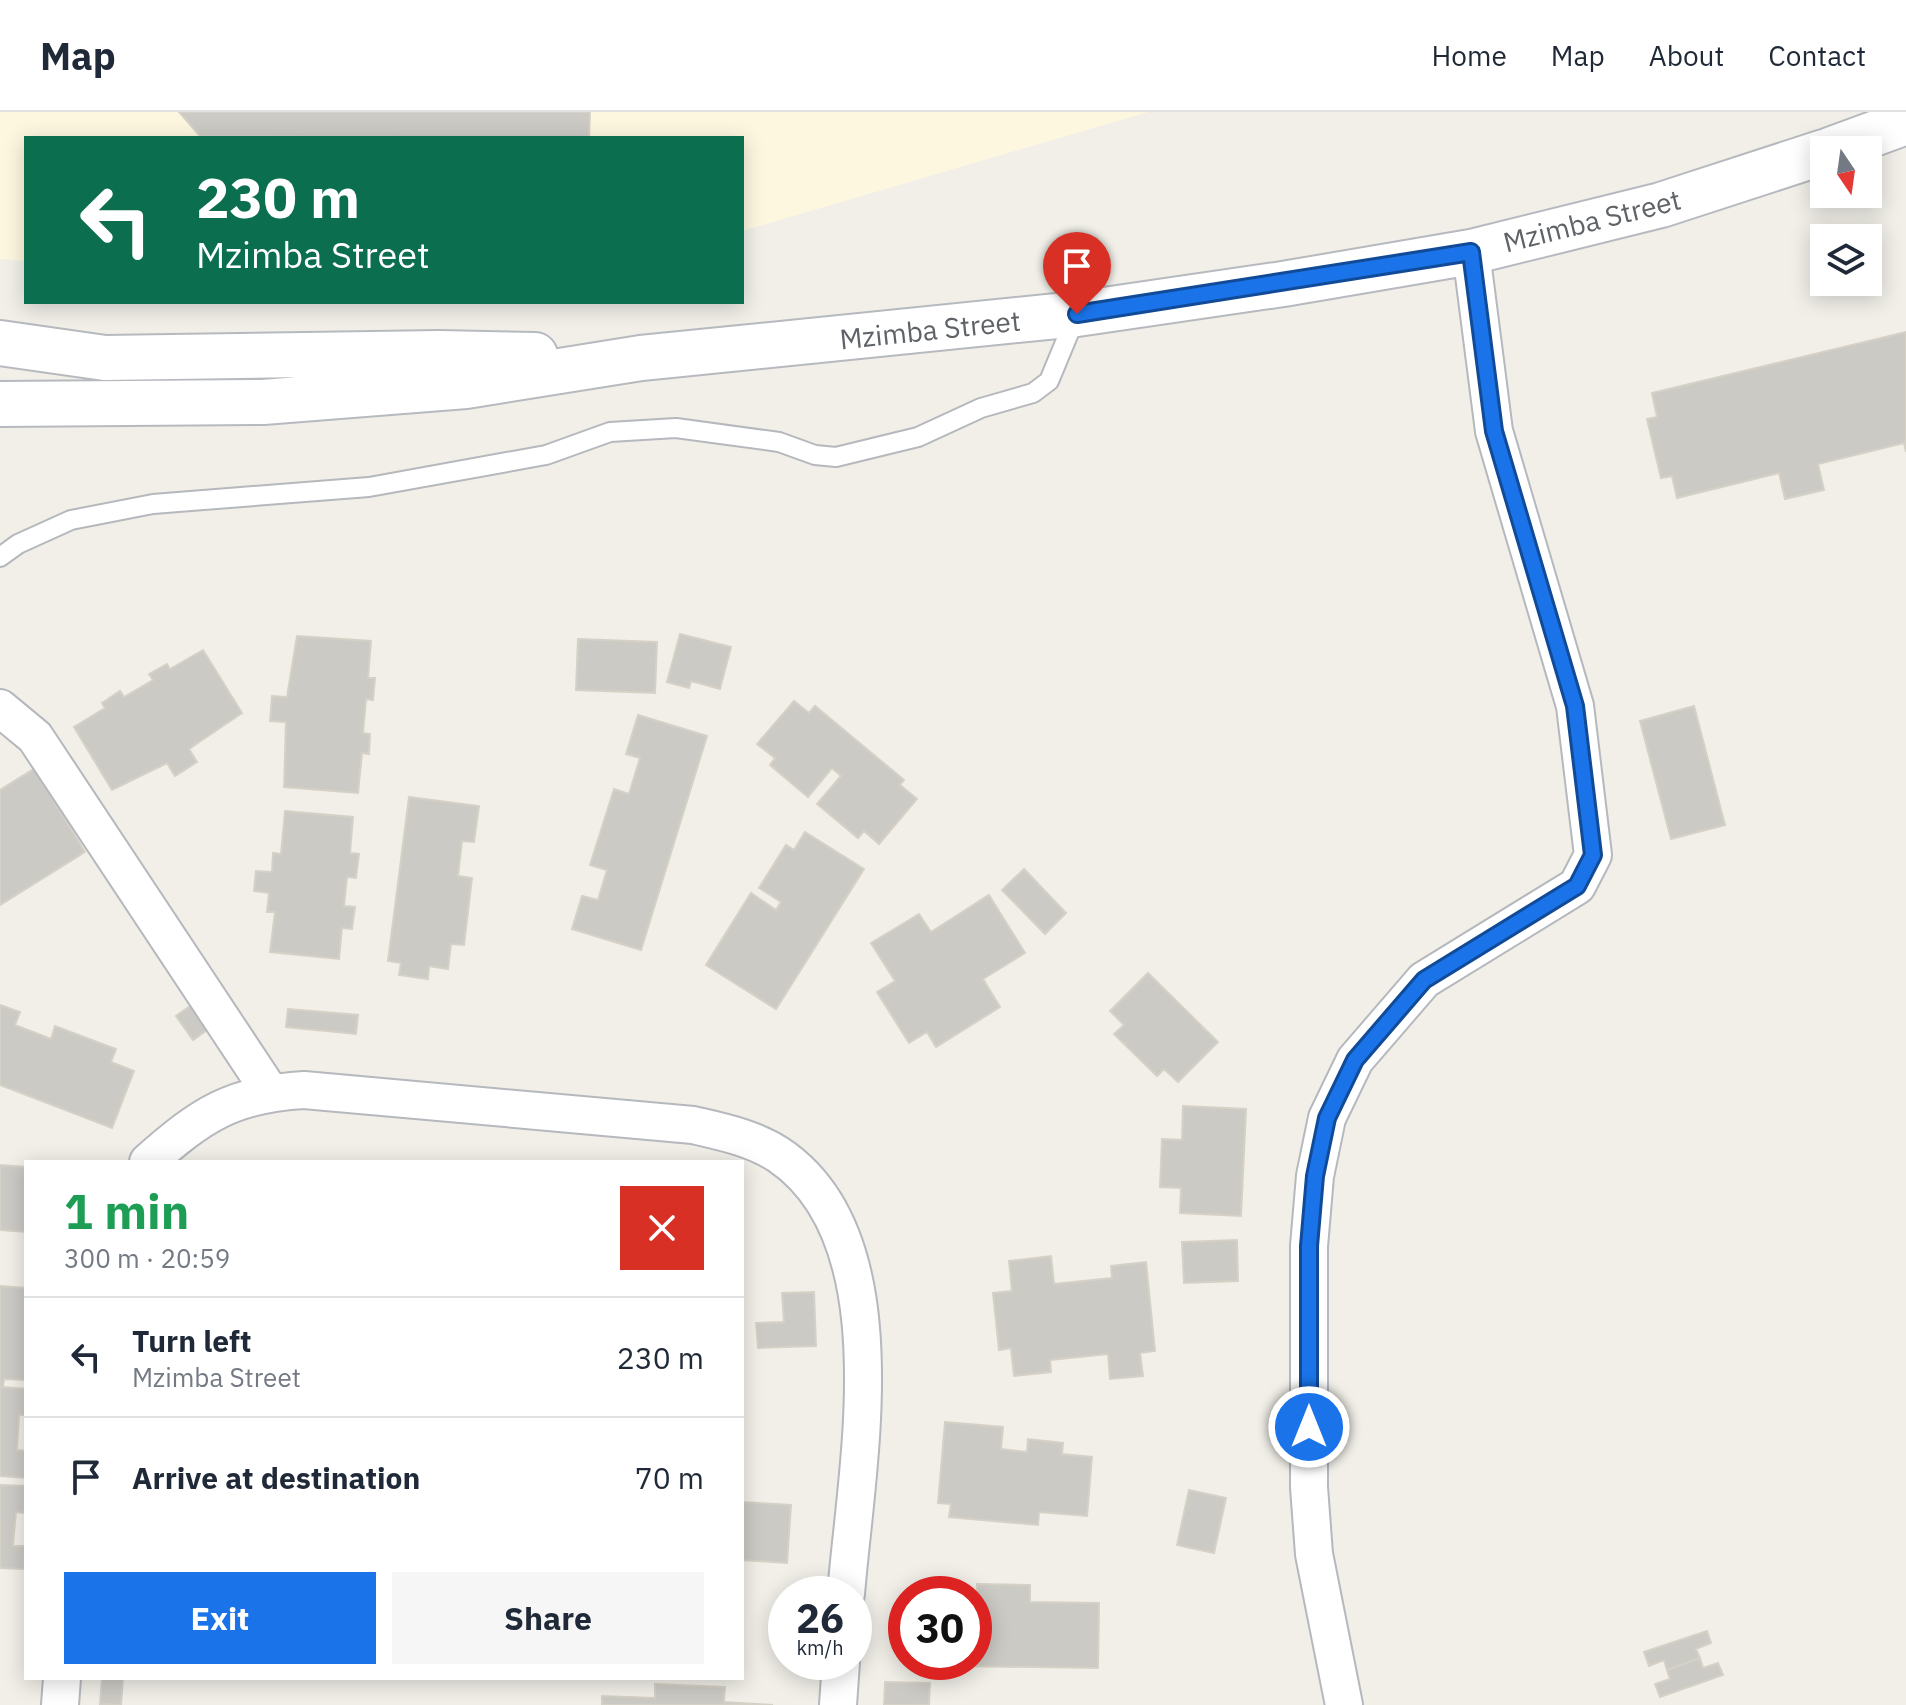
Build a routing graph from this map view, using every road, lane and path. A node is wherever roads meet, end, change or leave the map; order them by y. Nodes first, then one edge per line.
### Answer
1 (1906, 122) edge
2 (1868, 136) edge
3 (1810, 157) edge
4 (1471, 252) junction
5 (1077, 314) junction
6 (0, 343) edge
7 (641, 358) junction
8 (0, 404) edge
9 (0, 557) edge
10 (0, 708) edge
11 (270, 1092) junction
12 (151, 1160) edge
13 (847, 1576) edge
14 (62, 1680) edge
15 (840, 1680) edge
16 (60, 1705) edge
17 (838, 1705) edge
18 (1344, 1705) edge

1 - 2 main road
3 - 4 main road, Mzimba Street
4 - 5 main road, Mzimba Street
4 - 18 street
5 - 7 main road, Mzimba Street
5 - 9 lane
6 - 7 main road
7 - 8 main road
10 - 11 street
11 - 12 street
11 - 13 street
14 - 16 street
15 - 17 street

